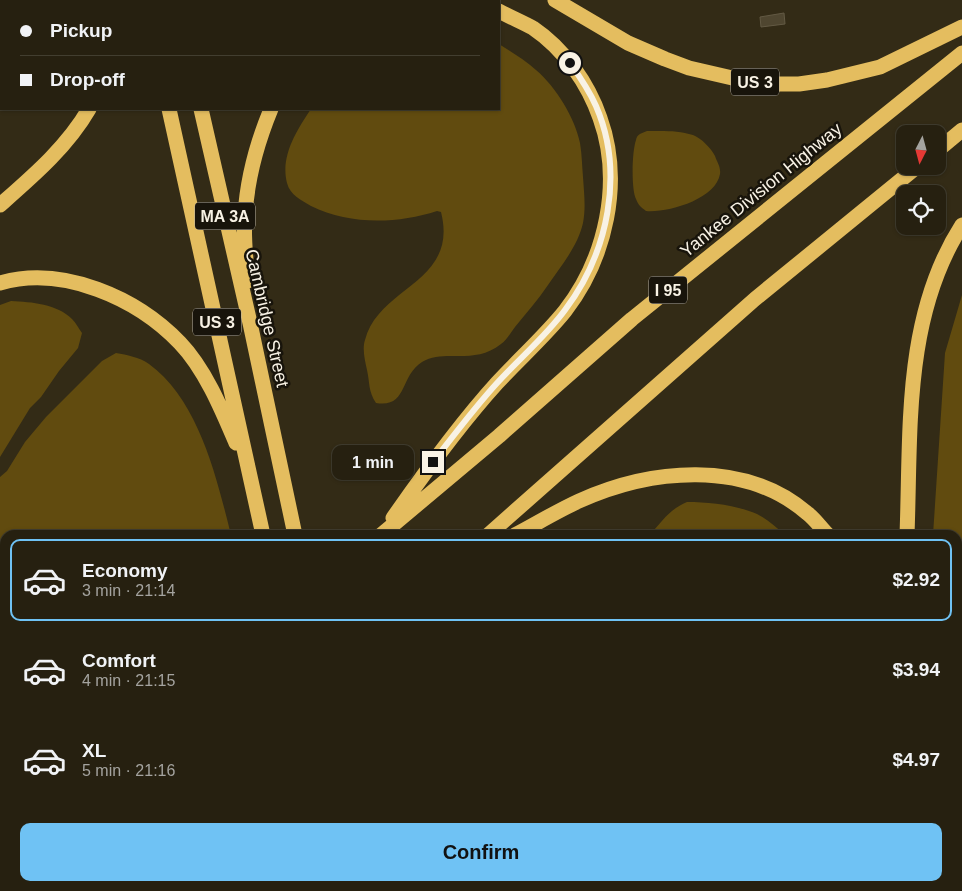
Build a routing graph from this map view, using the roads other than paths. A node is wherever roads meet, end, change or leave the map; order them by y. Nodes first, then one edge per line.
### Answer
1 (554, 0) edge
2 (500, 12) edge
3 (962, 27) edge
4 (962, 53) edge
5 (89, 110) edge
6 (170, 110) edge
7 (201, 110) edge
8 (271, 110) edge
9 (962, 130) edge
10 (946, 143) edge
11 (907, 175) edge
12 (0, 205) edge
13 (962, 225) edge
14 (0, 283) edge
15 (250, 323) junction
16 (252, 482) junction
17 (262, 530) edge
18 (295, 530) edge
19 (384, 530) edge
20 (386, 530) edge
21 (494, 530) edge
22 (524, 530) edge
23 (823, 530) edge
24 (907, 530) edge

1 - 3 highway, US 3
2 - 19 highway
4 - 20 highway, Yankee Division Highway / I 95
5 - 12 highway
6 - 16 highway, US 3
7 - 15 highway, Cambridge Street / MA 3A
8 - 15 highway
9 - 10 highway
11 - 21 highway
13 - 24 highway
14 - 16 highway
15 - 18 highway, Cambridge Street / MA 3A
16 - 17 highway, US 3
22 - 23 highway

